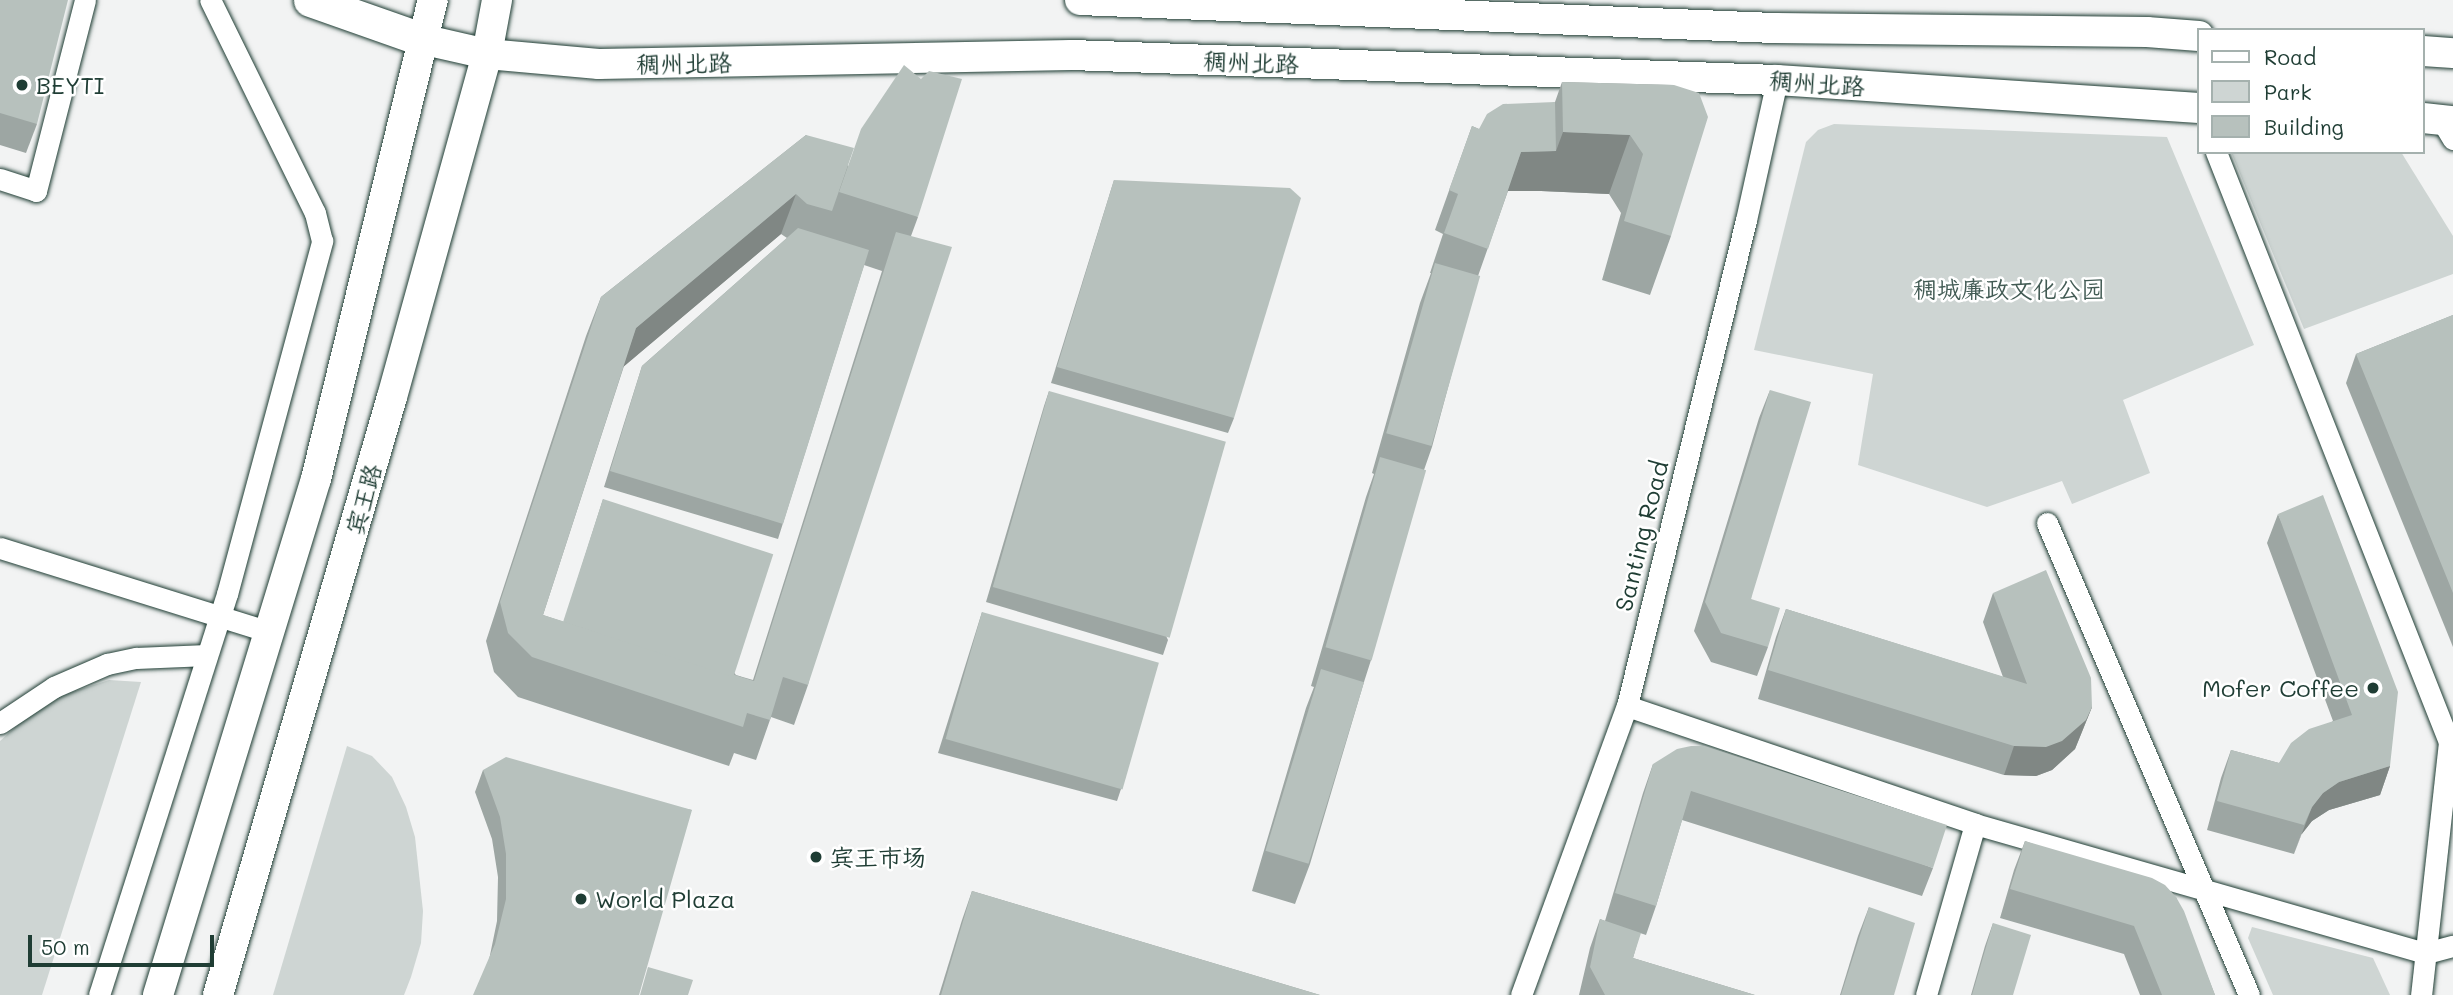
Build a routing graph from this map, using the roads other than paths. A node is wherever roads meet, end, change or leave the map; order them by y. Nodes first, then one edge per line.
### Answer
1 (85, 0) edge
2 (210, 0) edge
3 (310, 0) edge
4 (433, 0) edge
5 (497, 0) edge
6 (1080, 0) edge
7 (2198, 36) edge
8 (421, 39) junction
9 (2425, 51) edge
10 (2453, 53) edge
11 (487, 54) junction
12 (1777, 80) junction
13 (2198, 108) edge
14 (2217, 154) edge
15 (0, 179) edge
16 (2047, 523) dead end
17 (0, 548) edge
18 (220, 617) junction
19 (270, 632) junction
20 (206, 655) junction
21 (1627, 706) junction
22 (0, 723) edge
23 (1975, 824) junction
24 (2203, 889) junction
25 (2453, 946) edge
26 (2426, 953) junction
27 (99, 995) edge
28 (158, 995) edge
29 (218, 995) edge
30 (1521, 995) edge
31 (1926, 995) edge
32 (2249, 995) edge
33 (2421, 995) edge

1 - 15 street
2 - 18 street
3 - 8 main road, 稠州北路
4 - 8 main road, 宾王路
5 - 11 main road, 宾王路
6 - 7 main road
8 - 11 main road, 稠州北路
8 - 19 main road, 宾王路
9 - 10 main road
11 - 12 main road, 稠州北路
11 - 29 main road, 宾王路
12 - 13 main road, 稠州北路
12 - 21 street, Santing Road
14 - 26 street
16 - 24 street
17 - 18 street
18 - 19 street
18 - 20 street
19 - 28 main road, 宾王路
20 - 22 street
20 - 27 street
21 - 23 street
21 - 30 street, Santing Road
23 - 24 street
23 - 31 street
24 - 26 street
24 - 32 street
25 - 26 street
26 - 33 street

